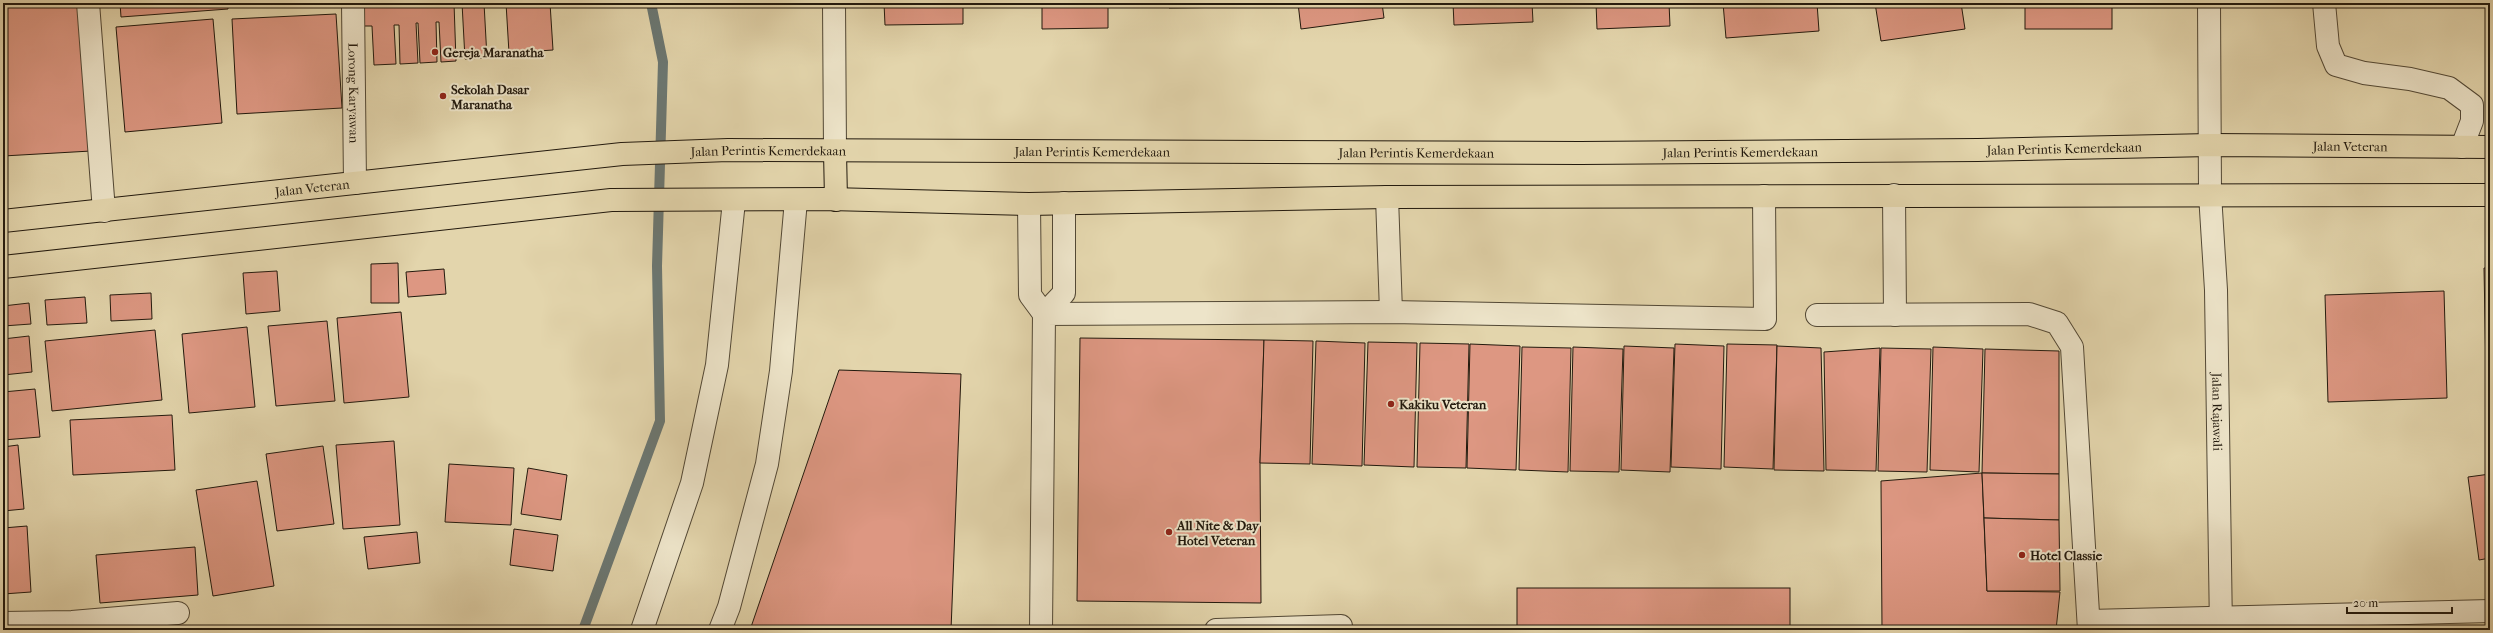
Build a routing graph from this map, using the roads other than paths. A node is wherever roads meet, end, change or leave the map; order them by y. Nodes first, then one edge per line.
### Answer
1 (88, 3) edge
2 (353, 3) edge
3 (834, 3) edge
4 (2209, 3) edge
5 (2324, 3) edge
6 (2210, 144) junction
7 (2462, 146) junction
8 (2490, 147) edge
9 (835, 150) junction
10 (622, 154) joint
11 (355, 183) junction
12 (2212, 194) junction
13 (1894, 195) junction
14 (2490, 195) edge
15 (1764, 196) junction
16 (1387, 197) junction
17 (730, 200) junction
18 (796, 200) junction
19 (836, 200) junction
20 (1028, 204) junction
21 (1064, 204) junction
22 (104, 211) junction
23 (3, 221) edge
24 (3, 267) edge
25 (1390, 312) junction
26 (1044, 314) junction
27 (1817, 314) dead end
28 (1895, 315) junction
29 (2490, 611) edge
30 (178, 612) dead end
31 (3, 623) edge
32 (2221, 624) edge
33 (72, 626) edge
34 (1341, 626) dead end
35 (2089, 626) edge
36 (642, 630) edge
37 (720, 630) edge
38 (1041, 630) edge
39 (1216, 630) edge

1 - 22 street
2 - 11 street, Lorong Karyawan
3 - 9 street
4 - 6 street, Jalan Rajawali
5 - 7 street
6 - 7 highway, Jalan Veteran
6 - 9 highway, Jalan Perintis Kemerdekaan
6 - 12 street, Jalan Rajawali
7 - 8 highway, Jalan Veteran
9 - 10 highway, Jalan Perintis Kemerdekaan
9 - 19 highway
10 - 11 highway, Jalan Veteran
11 - 22 highway, Jalan Veteran
12 - 13 highway
12 - 14 highway
12 - 32 street, Jalan Rajawali
13 - 15 highway
13 - 28 street
15 - 16 highway
15 - 25 street
16 - 21 highway
16 - 25 street
17 - 18 highway
17 - 24 highway
17 - 36 street
18 - 19 highway
18 - 37 street
19 - 20 highway
20 - 21 highway
20 - 26 street
21 - 26 street
22 - 23 highway, Jalan Veteran
25 - 26 street
26 - 38 street
27 - 28 street
28 - 35 street
29 - 32 street
30 - 33 street
31 - 33 street
32 - 35 street
34 - 39 street

